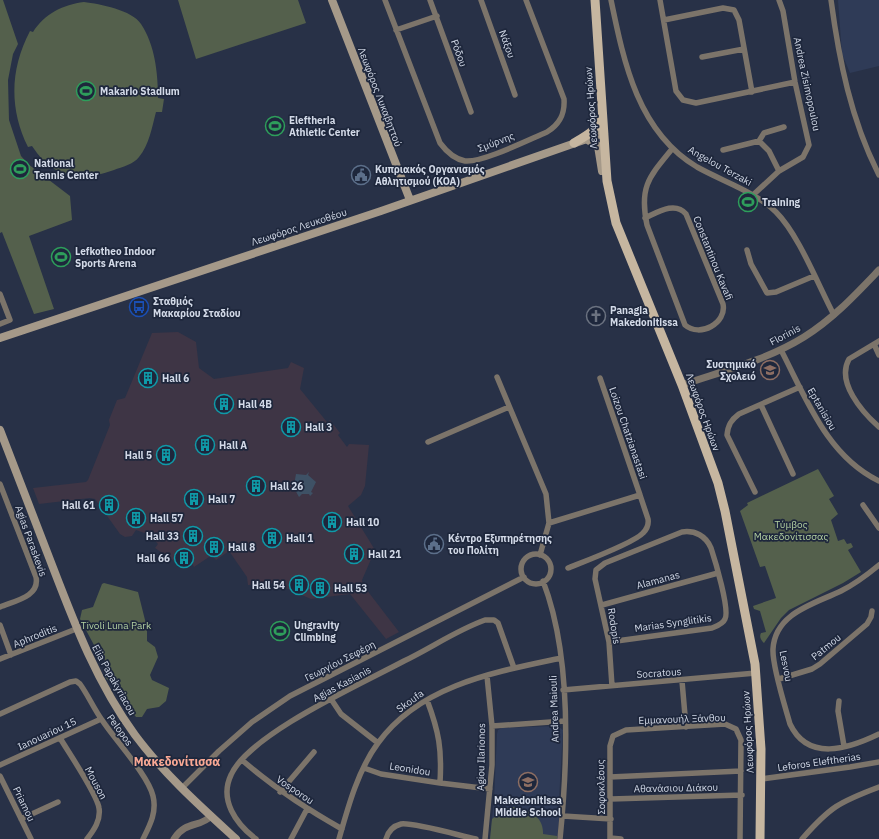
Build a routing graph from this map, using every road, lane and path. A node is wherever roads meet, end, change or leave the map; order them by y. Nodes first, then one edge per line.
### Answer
1 (332, 0) edge
2 (385, 0) edge
3 (430, 0) edge
4 (481, 0) edge
5 (526, 0) edge
6 (595, 0) edge
7 (612, 0) edge
8 (660, 0) edge
9 (779, 0) edge
10 (831, 0) edge
11 (437, 16) junction
12 (664, 20) junction
13 (396, 30) junction
14 (744, 49) junction
15 (702, 57) dead end
16 (795, 82) junction
17 (752, 92) junction
18 (515, 95) dead end
19 (471, 112) dead end
20 (602, 114) junction
21 (784, 127) dead end
22 (604, 133) junction
23 (586, 139) junction
24 (759, 141) junction
25 (574, 143) junction
26 (672, 149) junction
27 (723, 150) dead end
28 (779, 171) junction
29 (879, 175) edge
30 (608, 186) junction
31 (753, 195) junction
32 (410, 200) junction
33 (645, 218) junction
34 (747, 250) dead end
35 (879, 270) edge
36 (814, 276) junction
37 (0, 294) edge
38 (834, 315) junction
39 (0, 324) edge
40 (0, 338) edge
41 (876, 343) edge
42 (781, 350) junction
43 (879, 355) edge
44 (497, 377) dead end
45 (600, 378) dead end
46 (682, 385) junction
47 (800, 387) junction
48 (761, 405) junction
49 (509, 407) junction
50 (879, 427) edge
51 (0, 430) edge
52 (428, 442) dead end
53 (793, 474) dead end
54 (879, 481) edge
55 (0, 484) edge
56 (755, 492) dead end
57 (640, 494) junction
58 (863, 505) dead end
59 (549, 523) junction
60 (879, 528) edge
61 (540, 555) junction
62 (879, 565) edge
63 (568, 568) dead end
64 (596, 570) joint
65 (718, 573) junction
66 (524, 577) junction
67 (543, 581) junction
68 (602, 605) junction
69 (0, 607) edge
70 (872, 611) dead end
71 (0, 625) edge
72 (76, 629) junction
73 (609, 642) junction
74 (11, 655) junction
75 (561, 658) junction
76 (0, 659) edge
77 (514, 668) junction
78 (756, 673) junction
79 (487, 676) junction
80 (779, 679) junction
81 (682, 681) junction
82 (612, 686) junction
83 (563, 690) junction
84 (331, 699) junction
85 (427, 700) junction
86 (839, 701) dead end
87 (0, 714) edge
88 (101, 719) junction
89 (565, 721) junction
90 (492, 726) junction
91 (686, 727) junction
92 (879, 734) edge
93 (613, 736) joint
94 (60, 738) junction
95 (378, 743) junction
96 (844, 746) junction
97 (314, 752) dead end
98 (242, 760) junction
99 (879, 762) edge
100 (0, 765) edge
101 (364, 768) junction
102 (741, 771) junction
103 (0, 776) edge
104 (610, 777) junction
105 (761, 779) junction
106 (440, 783) junction
107 (182, 788) junction
108 (879, 788) edge
109 (490, 789) junction
110 (280, 792) junction
111 (742, 795) junction
112 (611, 799) junction
113 (58, 802) dead end
114 (307, 809) junction
115 (211, 816) junction
116 (563, 816) junction
117 (21, 819) junction
118 (610, 819) junction
119 (342, 829) junction
120 (31, 839) edge
121 (87, 839) edge
122 (143, 839) edge
123 (174, 839) edge
124 (236, 839) edge
125 (256, 839) edge
126 (291, 839) edge
127 (339, 839) edge
128 (386, 839) edge
129 (476, 839) edge
130 (485, 839) edge
131 (560, 839) edge
132 (610, 839) edge
133 (621, 839) edge
134 (740, 839) edge
135 (760, 839) edge
136 (802, 839) edge

1 - 32 main road, Λεωφόρος Λυκαβηττού
2 - 13 street, Σμύρνης
3 - 11 street, Ρόδου
4 - 18 street, Νάξου
5 - 13 street, Σμύρνης
6 - 20 main road, Λεωφόρος Ηρώων
7 - 26 street, Angelou Terzaki
8 - 12 street
9 - 16 street, Andrea Zisimopoulou
10 - 29 street
11 - 13 street
11 - 19 street, Ρόδου
12 - 14 street
12 - 17 street
14 - 15 street
14 - 17 street
16 - 17 street
16 - 28 street, Andrea Zisimopoulou
20 - 22 main road, Λεωφόρος Ηρώων
20 - 25 main road
21 - 24 street
22 - 23 main road, Λεωφόρος Λευκοθέου
22 - 30 main road, Λεωφόρος Ηρώων
23 - 25 main road, Λεωφόρος Λευκοθέου
23 - 30 main road
24 - 27 street
24 - 28 street
25 - 32 main road, Λεωφόρος Λευκοθέου
26 - 31 street, Angelou Terzaki
26 - 33 street, Constantinou Kavafi
28 - 31 street, Andrea Zisimopoulou
30 - 46 main road, Λεωφόρος Ηρώων
31 - 36 street, Angelou Terzaki
32 - 40 main road, Λεωφόρος Λευκοθέου
33 - 33 street, Constantinou Kavafi
34 - 36 street
35 - 38 street, Florinis
36 - 38 street, Angelou Terzaki
37 - 39 street
38 - 42 street, Florinis
41 - 43 street
41 - 50 street
42 - 46 street, Florinis
42 - 47 street, Eptanisiou
44 - 49 street
45 - 57 street, Loizou Chatzianastasi
46 - 78 main road, Λεωφόρος Ηρώων
47 - 48 street
47 - 54 street, Eptanisiou
48 - 53 street
48 - 56 street
49 - 52 street
49 - 59 street
51 - 72 main road, Elia Papakyriacou
55 - 69 street, Agias Paraskevis
57 - 59 street, Loizou Chatzianastasi
57 - 63 street
58 - 60 street
59 - 61 street
61 - 66 street
61 - 67 street
62 - 80 street, Lesvou
64 - 65 street, Marias Synglitikis
64 - 68 street, Rodopis
65 - 68 street, Alamanas
65 - 73 street, Marias Synglitikis
66 - 67 street
66 - 107 street, Γεωργίου Σεφέρη
67 - 75 street, Andrea Maiouli
68 - 73 street, Rodopis
70 - 80 street, Patmou
71 - 74 street
72 - 74 street, Aphroditis
72 - 107 main road, Elia Papakyriacou
73 - 82 street, Rodopis
74 - 76 street, Aphroditis
75 - 77 street, Skoufa
75 - 83 street, Andrea Maiouli
77 - 79 street, Skoufa
77 - 84 street, Agias Kasianis
78 - 81 street, Socratous
78 - 105 main road, Λεωφόρος Ηρώων
79 - 85 street, Skoufa
79 - 90 street, Agiou Ilarionos
80 - 96 street, Lesvou
81 - 82 street, Socratous
81 - 91 street
82 - 83 street, Socratous
83 - 89 street, Andrea Maiouli
84 - 95 street
84 - 98 street, Agias Kasianis
85 - 95 street, Skoufa
85 - 106 street, Leonidou
86 - 96 street
87 - 88 street, Pelopos
88 - 94 street, Ianouariou 15
88 - 122 street, Pelopos
89 - 90 street
89 - 116 street, Andrea Maiouli
90 - 109 street, Agiou Ilarionos
91 - 93 street, Εμμανουήλ Ξάνθου
91 - 102 street, Εμμανουήλ Ξάνθου
92 - 96 street, Lesvou
93 - 104 street, Σοφοκλέους
94 - 100 street, Ianouariou 15
94 - 121 street, Mouson
95 - 101 street, Skoufa
97 - 110 street
98 - 110 street, Vosporou
98 - 125 street, Agias Kasianis
99 - 105 street, Leforos Eleftherias
101 - 106 street, Leonidou
101 - 119 street, Skoufa
102 - 104 street, Αθανάσιου Διάκου
102 - 111 street, Εμμανουήλ Ξάνθου
103 - 117 street, Priamou
104 - 112 street, Σοφοκλέους
105 - 135 main road, Λεωφόρος Ηρώων
106 - 109 street
107 - 115 main road, Elia Papakyriacou
108 - 136 street
109 - 130 street, Agiou Ilarionos
110 - 114 street, Vosporou
111 - 112 street, Αθανάσιου Διάκου
111 - 134 street, Εμμανουήλ Ξάνθου
112 - 118 street, Σοφοκλέους
113 - 117 street
114 - 119 street, Vosporou
114 - 126 street
115 - 123 street
115 - 124 main road, Elia Papakyriacou
116 - 118 street
116 - 131 street, Andrea Maiouli
117 - 120 street, Priamou
118 - 132 street, Σοφοκλέους
119 - 127 street, Skoufa
128 - 129 street
132 - 133 street

